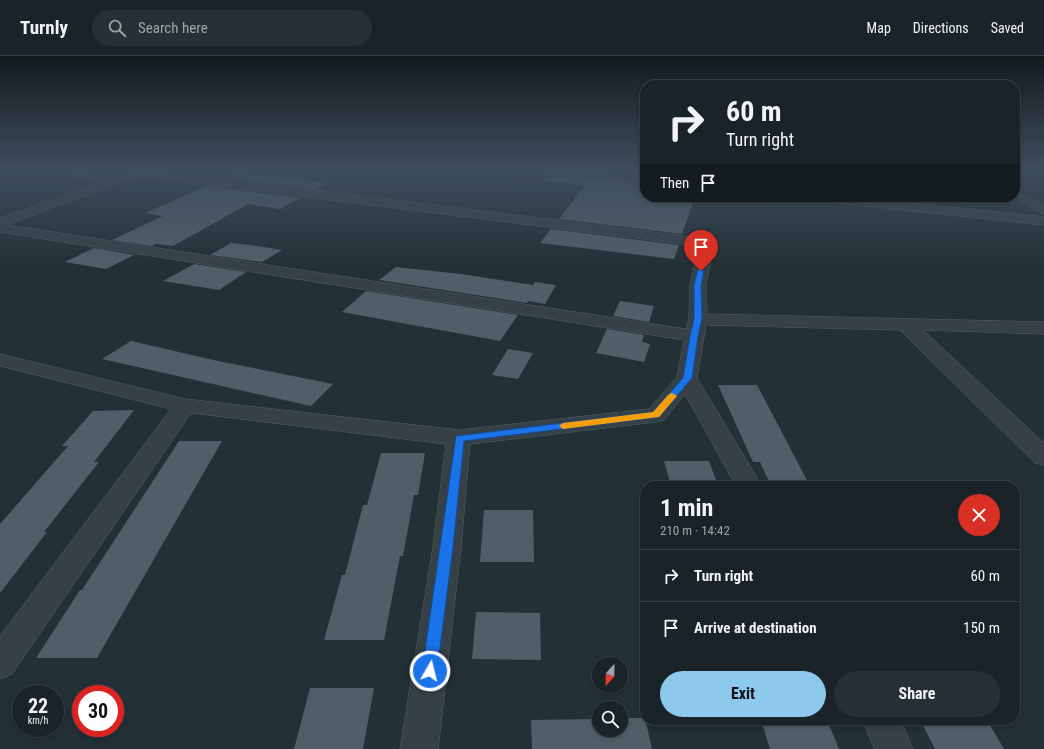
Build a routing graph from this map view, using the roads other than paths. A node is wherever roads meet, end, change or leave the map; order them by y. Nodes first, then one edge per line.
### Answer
1 (62, 200) edge
2 (379, 200) edge
3 (868, 202) edge
4 (1038, 204) edge
5 (1044, 210) edge
6 (1044, 220) edge
7 (0, 223) edge
8 (0, 228) edge
9 (906, 325) junction
10 (696, 328) junction
11 (1044, 328) edge
12 (0, 360) edge
13 (687, 378) junction
14 (185, 406) junction
15 (459, 438) junction
16 (1044, 457) edge
17 (746, 481) edge
18 (0, 663) edge
19 (883, 725) edge
20 (419, 749) edge
21 (894, 749) edge

1 - 7 street
2 - 10 street
3 - 6 street
4 - 5 street
8 - 10 street
9 - 10 street
9 - 11 street
9 - 16 street
10 - 13 street
12 - 14 street
13 - 15 street
13 - 17 street
14 - 15 street
14 - 18 street
15 - 20 street
19 - 21 street

